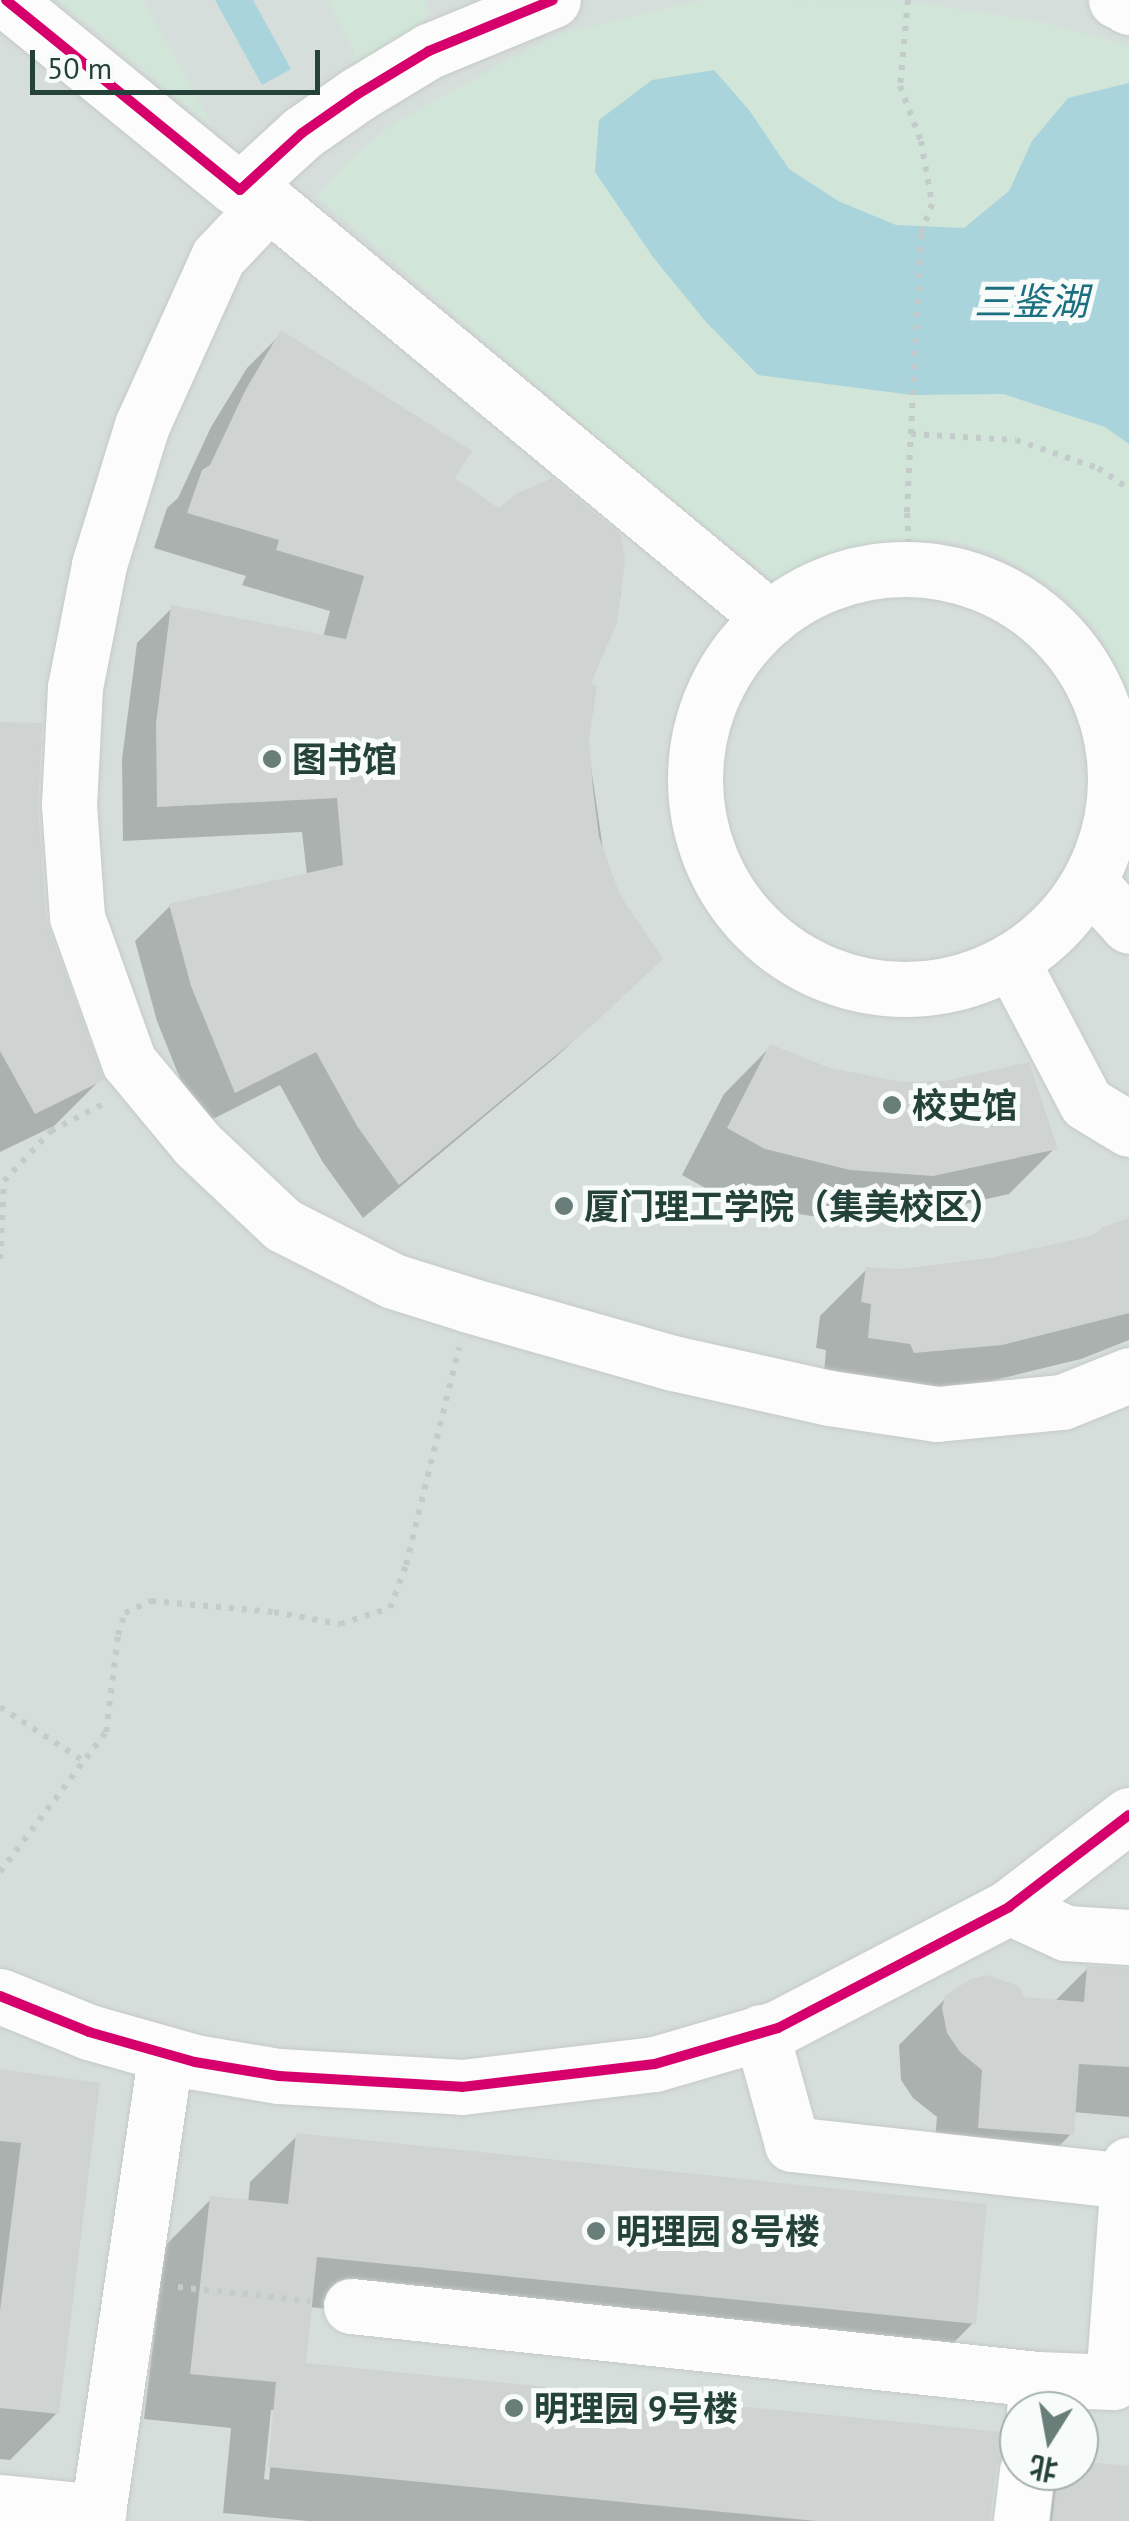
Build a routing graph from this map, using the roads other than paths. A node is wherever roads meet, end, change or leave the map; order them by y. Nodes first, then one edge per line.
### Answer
1 (6, 0) edge
2 (553, 0) edge
3 (1116, 0) edge
4 (1129, 6) edge
5 (466, 16) edge
6 (254, 196) junction
7 (770, 618) junction
8 (1122, 777) edge
9 (1089, 882) junction
10 (1129, 926) edge
11 (1011, 960) junction
12 (1129, 1129) edge
13 (1129, 1375) edge
14 (1129, 1816) edge
15 (1009, 1907) junction
16 (1129, 1938) edge
17 (0, 1996) edge
18 (761, 2032) junction
19 (166, 2054) junction
20 (1129, 2164) edge
21 (1128, 2181) edge
22 (351, 2306) road end
23 (1005, 2391) edge
24 (1059, 2391) edge
25 (1025, 2491) edge
26 (0, 2502) edge
27 (1021, 2521) edge

1 - 6 street
2 - 5 street
3 - 4 street
5 - 6 street
6 - 7 street
6 - 13 street
7 - 8 street
7 - 11 street
8 - 9 street
9 - 10 street
9 - 11 street
11 - 12 street
14 - 15 street
15 - 16 street
15 - 18 street
17 - 19 street
18 - 19 street
18 - 21 street
19 - 26 street
20 - 21 street
21 - 24 street
22 - 23 street
25 - 27 street

